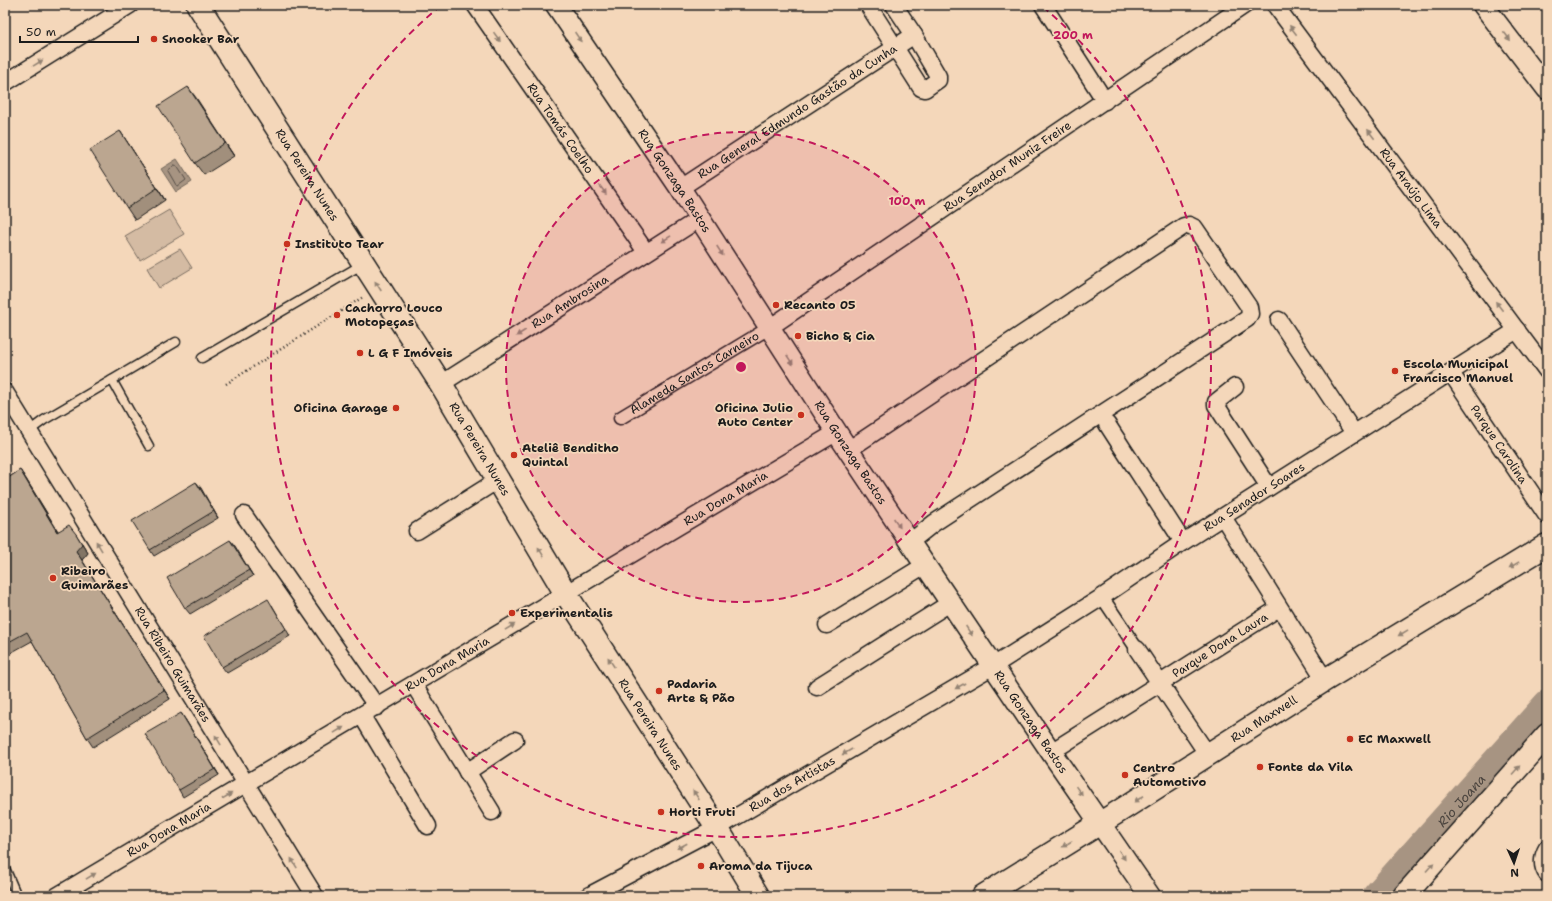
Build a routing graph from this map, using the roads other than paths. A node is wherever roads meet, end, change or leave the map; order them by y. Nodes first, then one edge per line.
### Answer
1 (130, 5) edge
2 (198, 5) edge
3 (475, 5) edge
4 (556, 5) edge
5 (868, 5) edge
6 (894, 5) edge
7 (1043, 5) edge
8 (1244, 5) edge
9 (1275, 5) edge
10 (1483, 5) edge
11 (914, 35) junction
12 (896, 47) junction
13 (5, 83) edge
14 (1546, 85) edge
15 (1105, 101) junction
16 (680, 188) junction
17 (699, 219) junction
18 (646, 252) junction
19 (364, 264) junction
20 (1279, 320) dead end
21 (769, 328) junction
22 (1517, 330) junction
23 (176, 342) dead end
24 (202, 358) dead end
25 (1547, 371) edge
26 (1451, 373) junction
27 (112, 380) junction
28 (441, 384) junction
29 (1235, 387) dead end
30 (5, 392) edge
31 (620, 418) dead end
32 (1107, 424) dead end
33 (29, 431) junction
34 (837, 432) junction
35 (1354, 433) junction
36 (149, 446) dead end
37 (848, 450) junction
38 (498, 480) junction
39 (1269, 487) junction
40 (244, 515) dead end
41 (1547, 516) edge
42 (1223, 517) junction
43 (417, 531) dead end
44 (910, 542) junction
45 (1183, 542) junction
46 (1547, 544) edge
47 (925, 565) junction
48 (566, 594) junction
49 (1102, 596) junction
50 (950, 603) junction
51 (1279, 608) junction
52 (827, 625) dead end
53 (1137, 649) joint
54 (993, 666) junction
55 (1325, 680) junction
56 (1160, 683) junction
57 (414, 685) junction
58 (817, 687) dead end
59 (377, 707) junction
60 (362, 716) junction
61 (1547, 735) edge
62 (515, 740) dead end
63 (1051, 752) junction
64 (1208, 755) junction
65 (467, 772) junction
66 (246, 784) junction
67 (492, 812) dead end
68 (1100, 823) junction
69 (428, 826) dead end
70 (717, 828) junction
71 (1547, 848) edge
72 (5, 868) edge
73 (1547, 874) edge
74 (18, 896) edge
75 (57, 896) edge
76 (315, 896) edge
77 (588, 896) edge
78 (758, 896) edge
79 (983, 896) edge
80 (1150, 896) edge
81 (1404, 896) edge

13 -> 1 street
2 - 19 main road, Rua Pereira Nunes
3 -> 18 street, Rua Tomás Coelho
4 -> 16 street, Rua Gonzaga Bastos
5 - 12 street
6 - 11 street
7 - 15 street
8 - 15 street, Rua Senador Muniz Freire
22 -> 9 street, Rua Araújo Lima
10 -> 14 street
11 - 12 street, Rua General Edmundo Gastão da Cunha
11 - 12 street
12 - 16 street, Rua General Edmundo Gastão da Cunha
15 - 21 street, Rua Senador Muniz Freire
16 - 17 street, Rua Gonzaga Bastos
17 -> 18 street, Rua Ambrosina
17 -> 21 street, Rua Gonzaga Bastos
18 -> 28 street, Rua Ambrosina
19 - 24 lane
28 -> 19 main road, Rua Pereira Nunes
20 - 35 street
21 - 31 street, Alameda Santos Carneiro
21 -> 34 street, Rua Gonzaga Bastos
22 - 25 street, Rua Araújo Lima
22 - 26 street, Rua Senador Soares
23 - 27 lane
26 - 35 street, Rua Senador Soares
26 - 41 street, Parque Carolina
27 - 33 lane
27 - 36 lane
28 - 38 main road, Rua Pereira Nunes
29 - 39 street
30 - 33 street, Rua Ribeiro Guimarães
32 - 45 street
66 -> 33 street, Rua Ribeiro Guimarães
34 - 37 street, Rua Gonzaga Bastos
34 - 48 street, Rua Dona Maria
35 - 39 street, Rua Senador Soares
37 -> 44 street, Rua Gonzaga Bastos
37 - 44 street
38 - 43 street
48 -> 38 main road, Rua Pereira Nunes
39 - 42 street, Rua Senador Soares
40 - 59 street
42 - 45 street, Rua Senador Soares
42 - 51 street, Parque Dona Laura
44 - 47 street, Rua Gonzaga Bastos
45 - 49 street, Rua Senador Soares
46 -> 55 main road, Rua Maxwell
47 - 50 street, Rua Gonzaga Bastos
47 - 52 street
57 -> 48 street, Rua Dona Maria
70 -> 48 main road, Rua Pereira Nunes
49 - 53 street, Parque Dona Laura
49 - 54 street, Rua Senador Soares
50 -> 54 street, Rua Gonzaga Bastos
50 - 58 street
51 - 55 street, Parque Dona Laura
51 - 56 street, Parque Dona Laura
53 - 56 street, Parque Dona Laura
54 - 63 street, Rua Gonzaga Bastos
54 -> 70 street, Rua dos Artistas
55 - 64 main road, Rua Maxwell
56 - 63 street, Parque Dona Laura
56 - 64 street, Parque Dona Laura
57 - 59 street, Rua Dona Maria
57 - 65 street
59 - 60 street, Rua Dona Maria
66 -> 60 street, Rua Dona Maria
60 - 69 street
81 -> 61 main road
62 - 65 street
63 -> 68 street, Rua Gonzaga Bastos
64 -> 68 main road, Rua Maxwell
65 - 67 street
75 -> 66 street, Rua Dona Maria
76 -> 66 street, Rua Ribeiro Guimarães
68 -> 79 main road, Rua Maxwell
68 -> 80 street, Rua Gonzaga Bastos
70 -> 77 street, Rua dos Artistas
70 - 78 main road, Rua Pereira Nunes
71 - 73 street
72 - 74 lane

